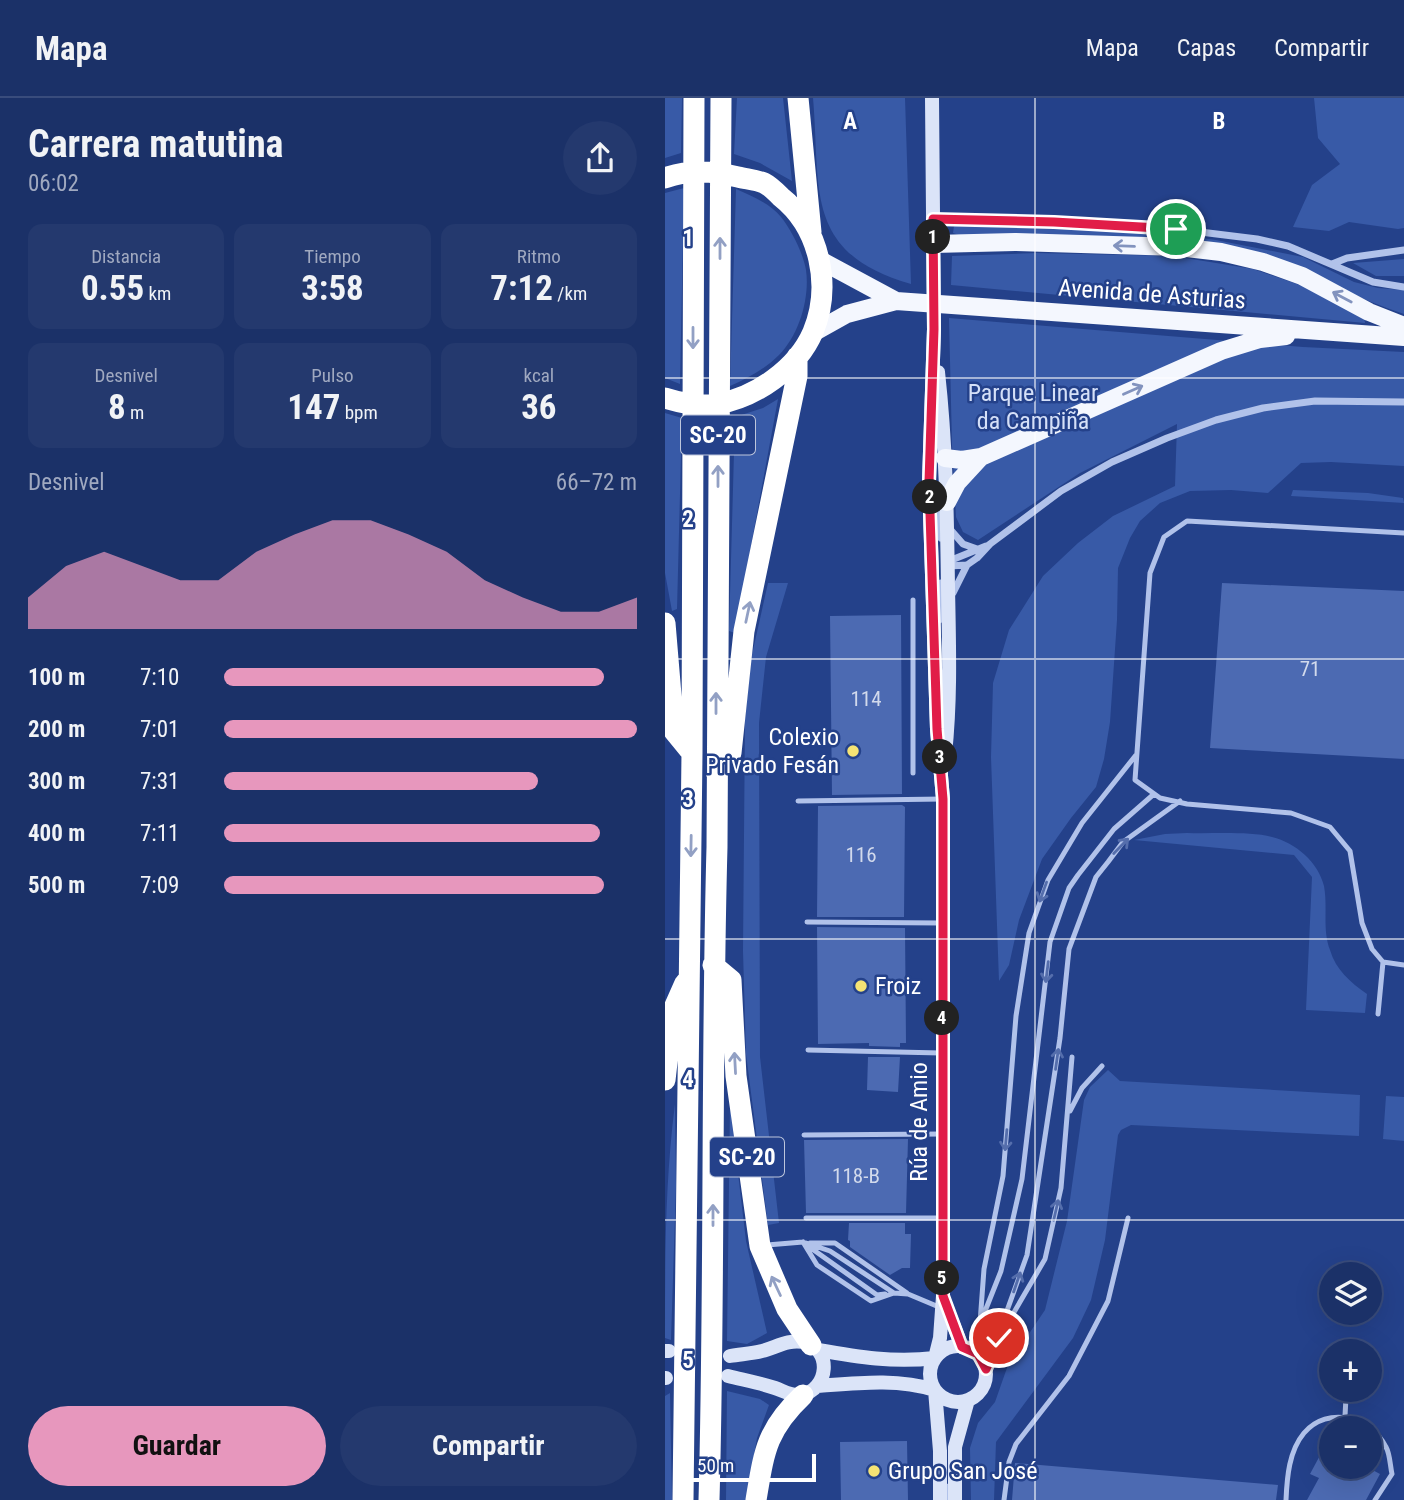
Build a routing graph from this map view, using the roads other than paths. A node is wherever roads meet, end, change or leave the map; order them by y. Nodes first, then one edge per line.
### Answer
1 (694, 98) edge
2 (721, 98) edge
3 (798, 98) edge
4 (932, 98) edge
5 (665, 178) edge
6 (933, 219) junction
7 (811, 234) junction
8 (933, 244) junction
9 (1404, 250) edge
10 (820, 260) junction
11 (1332, 264) junction
12 (1404, 287) edge
13 (905, 301) junction
14 (1404, 326) edge
15 (934, 329) junction
16 (813, 332) junction
17 (1325, 332) junction
18 (1404, 337) edge
19 (797, 357) junction
20 (665, 398) edge
21 (931, 400) junction
22 (1404, 402) edge
23 (981, 457) junction
24 (945, 458) junction
25 (939, 502) junction
26 (947, 525) junction
27 (1404, 533) edge
28 (990, 544) junction
29 (978, 549) junction
30 (967, 565) junction
31 (948, 566) junction
32 (913, 600) dead end
33 (949, 621) junction
34 (665, 623) edge
35 (934, 642) junction
36 (692, 753) junction
37 (1136, 755) junction
38 (716, 772) junction
39 (913, 774) dead end
40 (942, 781) junction
41 (1154, 794) junction
42 (943, 799) junction
43 (798, 801) dead end
44 (1180, 801) junction
45 (807, 922) dead end
46 (941, 923) junction
47 (1383, 962) junction
48 (713, 965) junction
49 (1404, 965) edge
50 (689, 975) junction
51 (1378, 1014) dead end
52 (808, 1051) dead end
53 (942, 1053) junction
54 (1072, 1057) dead end
55 (1102, 1066) dead end
56 (665, 1080) edge
57 (1068, 1114) junction
58 (943, 1134) junction
59 (804, 1135) dead end
60 (806, 1217) dead end
61 (941, 1217) junction
62 (1128, 1218) dead end
63 (803, 1242) junction
64 (760, 1246) junction
65 (894, 1293) junction
66 (908, 1294) junction
67 (942, 1302) junction
68 (980, 1323) junction
69 (999, 1338) junction
70 (814, 1348) junction
71 (966, 1348) junction
72 (730, 1356) dead end
73 (935, 1358) junction
74 (986, 1369) junction
75 (728, 1376) dead end
76 (810, 1390) junction
77 (935, 1390) junction
78 (968, 1400) junction
79 (1346, 1402) edge
80 (1345, 1416) edge
81 (1319, 1423) edge
82 (1382, 1441) edge
83 (940, 1451) junction
84 (683, 1500) edge
85 (709, 1500) edge
86 (756, 1500) edge
87 (940, 1500) edge
88 (947, 1500) edge
89 (955, 1500) edge
90 (1005, 1500) edge
91 (1286, 1500) edge
92 (1375, 1500) edge

1 -> 36 highway, SC-20
38 -> 2 highway, SC-20
3 - 7 highway
4 - 6 street, Rúa de Amio
5 - 7 highway
6 - 8 street, Rúa de Amio
6 - 11 street
7 - 10 highway
14 -> 8 main road
8 - 15 street, Rúa de Amio
9 - 11 street
10 - 13 main road
10 - 16 highway
11 - 12 street
13 - 16 main road
13 - 17 main road, Avenida de Asturias
15 - 21 street, Rúa de Amio
15 - 24 street, Rúa de Amio
16 - 19 highway
17 - 18 main road, Avenida de Asturias
23 -> 17 main road
19 - 20 highway
38 -> 19 highway
21 - 24 street, Rúa de Amio
21 - 25 street, Rúa de Amio
22 - 28 street
23 - 24 main road
23 - 25 main road
24 - 25 street, Rúa de Amio
25 - 26 street, Rúa de Amio
25 - 31 street, Rúa de Amio
25 - 35 street, Rúa de Amio
26 - 29 street
26 - 31 street, Rúa de Amio
27 - 37 lane
28 - 29 street
28 - 30 street
29 - 31 street
30 - 31 street
30 - 33 street, Rúa de Amio
31 - 33 street, Rúa de Amio
31 - 35 street, Rúa de Amio
32 - 39 lane
33 - 40 street, Rúa de Amio
34 - 36 highway
35 - 40 street, Rúa de Amio
36 -> 50 highway, SC-20
37 - 41 lane
37 -> 68 lane
38 - 48 highway, SC-20
40 - 42 street, Rúa de Amio
41 - 44 lane
41 -> 68 lane
42 - 43 lane
42 - 46 street, Rúa de Amio
44 - 47 lane
69 -> 44 lane
45 - 46 lane
46 - 53 street, Rúa de Amio
47 - 49 lane
47 - 51 lane
64 -> 48 highway, SC-20
85 -> 48 highway, SC-20
50 - 56 highway, SC-20
50 - 84 highway, SC-20
52 - 53 lane
53 - 58 street, Rúa de Amio
54 - 57 lane
55 - 57 lane
69 -> 57 lane
58 - 59 lane
58 - 61 street, Rúa de Amio
60 - 61 lane
61 - 67 street, Rúa de Amio
62 - 90 lane
63 - 64 lane
63 - 65 lane
63 - 65 lane
63 - 65 lane
63 - 66 lane
70 -> 64 highway, SC-20
65 - 66 lane
66 - 67 lane
67 - 71 street, Rúa de Amio
67 - 73 street, Rúa de Amio
68 - 71 lane
69 - 74 lane
70 - 72 street
70 - 73 street
70 - 76 street
71 - 73 street
71 - 74 street
73 - 77 street
74 - 78 street
75 - 76 street
76 - 77 street
76 - 86 highway
77 - 78 street
77 - 83 street
78 - 89 street
79 - 80 lane
81 - 91 lane
82 - 92 lane
83 - 87 street
83 - 88 street

